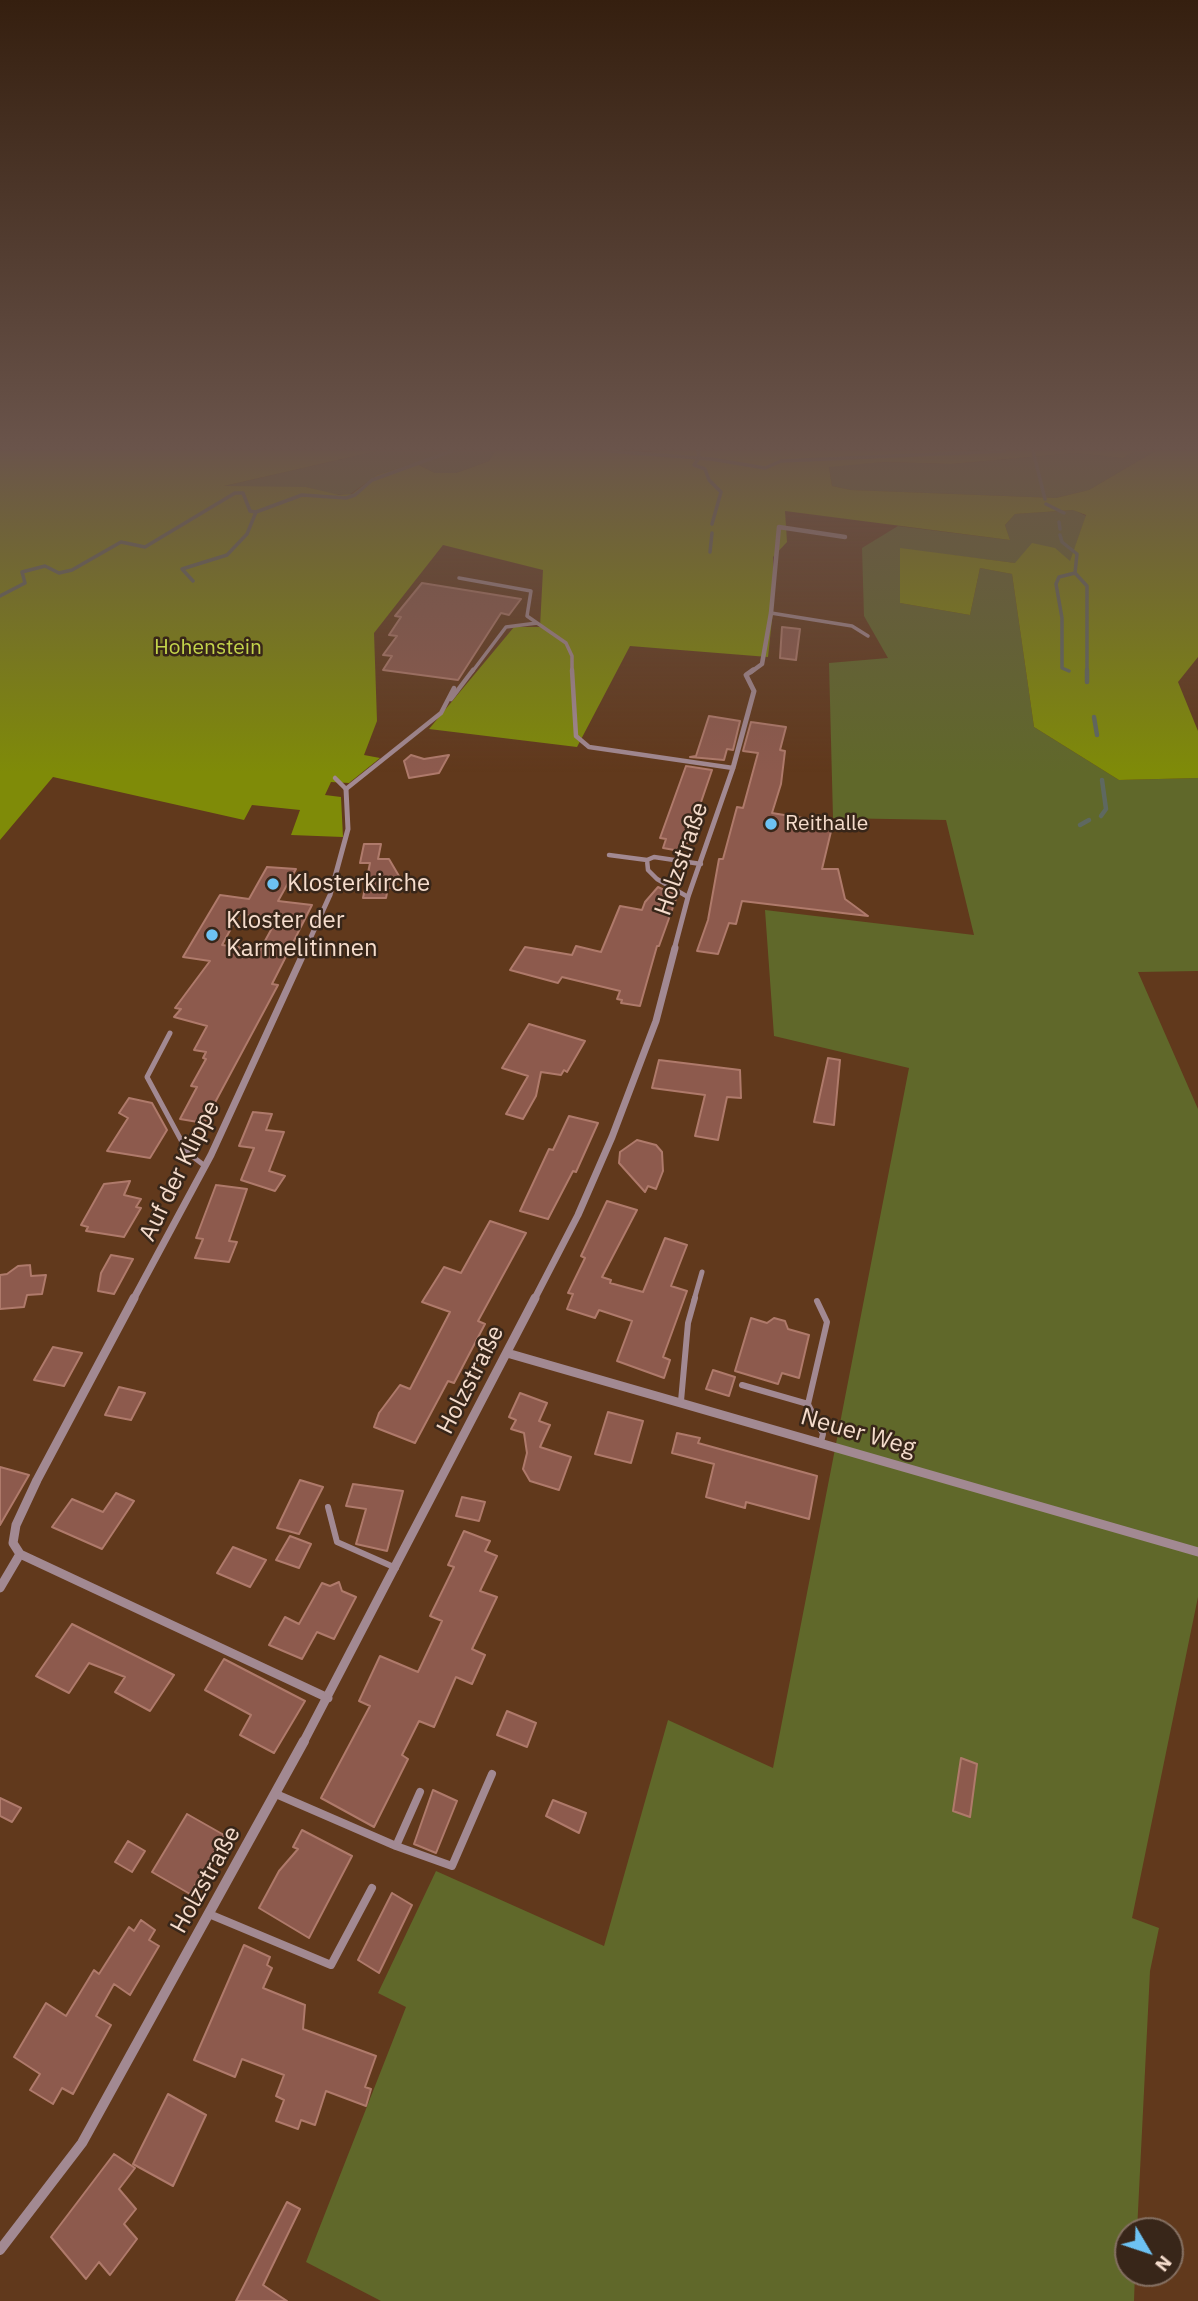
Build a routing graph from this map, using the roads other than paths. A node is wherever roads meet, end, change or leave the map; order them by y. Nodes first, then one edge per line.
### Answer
1 (776, 558) edge
2 (459, 578) dead end
3 (771, 612) junction
4 (537, 624) junction
5 (868, 636) dead end
6 (454, 688) dead end
7 (441, 713) junction
8 (733, 768) junction
9 (335, 778) dead end
10 (346, 789) junction
11 (609, 855) dead end
12 (647, 860) junction
13 (701, 864) junction
14 (688, 897) junction
15 (170, 1033) dead end
16 (205, 1166) junction
17 (702, 1272) dead end
18 (817, 1301) dead end
19 (507, 1353) junction
20 (742, 1385) dead end
21 (681, 1401) junction
22 (808, 1404) junction
23 (821, 1442) junction
24 (328, 1507) dead end
25 (1198, 1552) edge
26 (20, 1554) junction
27 (396, 1568) junction
28 (0, 1588) edge
29 (328, 1698) junction
30 (492, 1774) dead end
31 (420, 1792) dead end
32 (276, 1794) junction
33 (396, 1846) junction
34 (372, 1888) dead end
35 (209, 1914) junction
36 (0, 2250) edge

1 - 3 street, Holzstraße
2 - 4 lane
3 - 5 lane
3 - 8 street, Holzstraße
4 - 7 lane
4 - 8 lane
6 - 7 lane
7 - 10 lane
8 - 13 street, Holzstraße
9 - 10 lane
10 - 16 street, Auf der Klippe
11 - 12 lane
12 - 13 lane
12 - 14 lane
13 - 14 street, Holzstraße
14 - 19 street, Holzstraße
15 - 16 lane
16 - 26 street, Auf der Klippe
17 - 21 lane
18 - 22 lane
19 - 21 street, Neuer Weg
19 - 27 street, Holzstraße
20 - 22 lane
21 - 23 street, Neuer Weg
22 - 23 lane
23 - 25 street, Neuer Weg
24 - 27 lane
26 - 28 street
26 - 29 street
27 - 29 street, Holzstraße
29 - 32 street, Holzstraße
30 - 33 lane
31 - 33 lane
32 - 33 lane
32 - 35 street, Holzstraße
34 - 35 lane
35 - 36 street, Holzstraße

